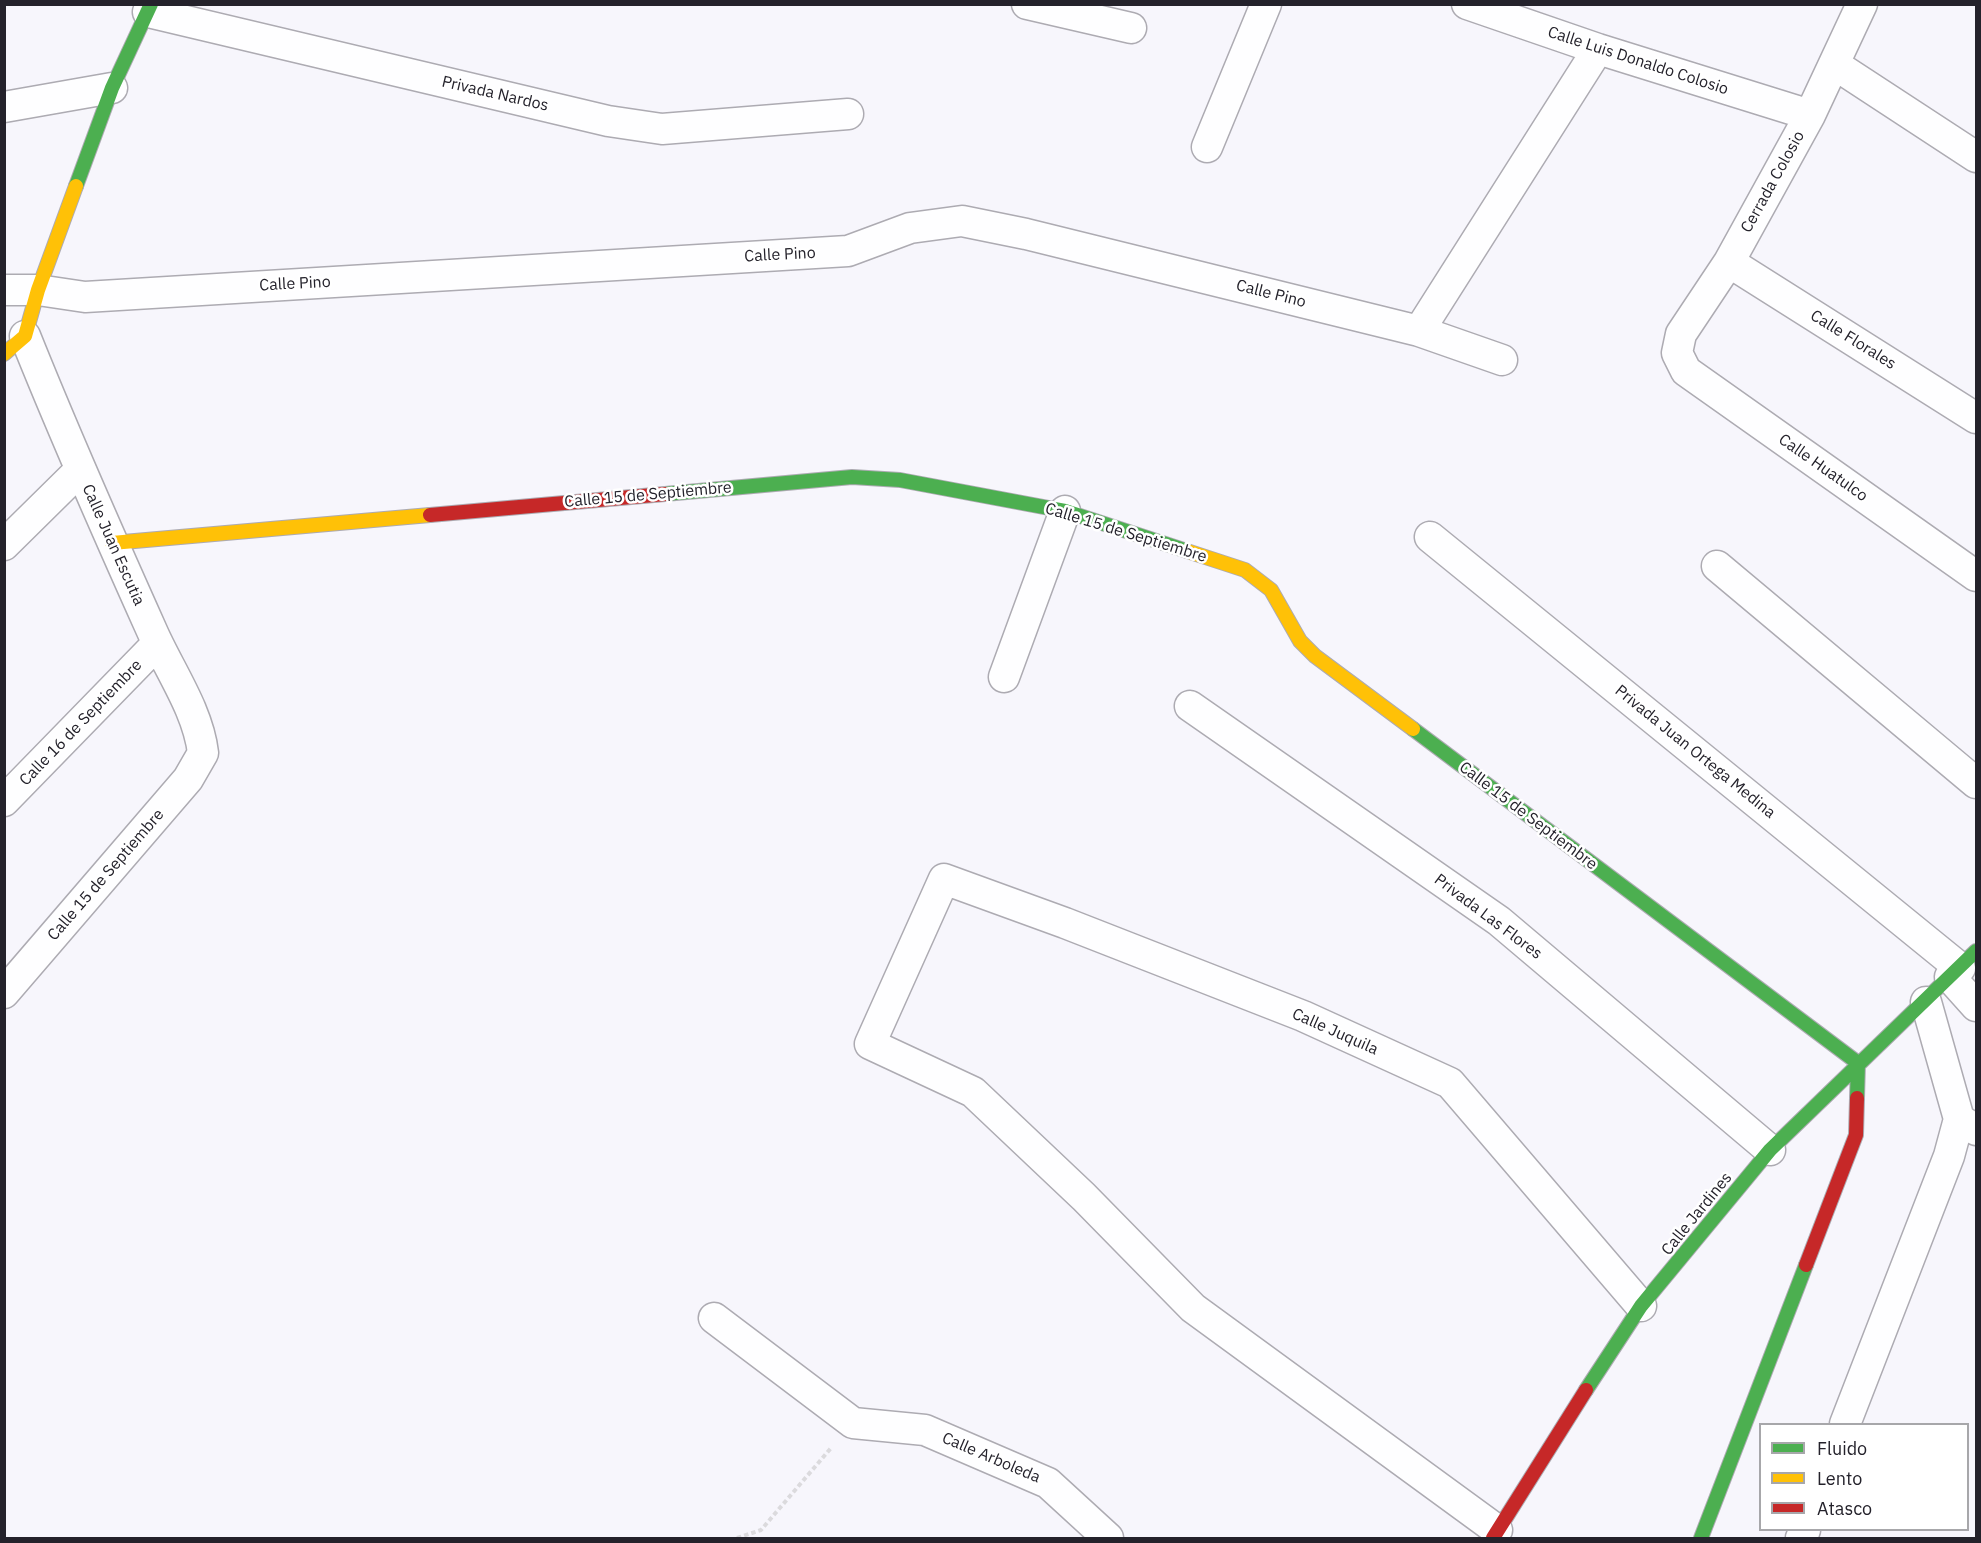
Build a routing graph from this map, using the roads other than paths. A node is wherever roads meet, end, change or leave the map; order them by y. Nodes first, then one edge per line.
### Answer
1 (1027, 4) edge
2 (1266, 4) edge
3 (1467, 4) edge
4 (1862, 4) edge
5 (149, 8) edge
6 (1131, 28) dead end
7 (1598, 49) junction
8 (1834, 64) junction
9 (112, 88) junction
10 (4, 107) edge
11 (848, 114) dead end
12 (1810, 115) junction
13 (1207, 147) dead end
14 (1977, 157) edge
15 (1729, 262) junction
16 (4, 290) edge
17 (38, 290) junction
18 (1419, 331) junction
19 (15, 345) edge
20 (1677, 353) joint
21 (1502, 360) dead end
22 (1977, 418) edge
23 (79, 471) junction
24 (1065, 511) junction
25 (1430, 537) dead end
26 (112, 543) junction
27 (4, 545) edge
28 (1717, 566) dead end
29 (1977, 576) edge
30 (158, 644) junction
31 (1004, 677) dead end
32 (1190, 706) dead end
33 (203, 753) joint
34 (1977, 783) edge
35 (4, 801) edge
36 (1962, 965) edge
37 (4, 993) edge
38 (1926, 1002) junction
39 (1977, 1006) edge
40 (1858, 1063) junction
41 (1968, 1124) edge
42 (1770, 1150) junction
43 (1641, 1306) junction
44 (714, 1318) dead end
45 (1846, 1423) edge
46 (1495, 1534) edge
47 (1108, 1539) edge
48 (1701, 1539) edge

1 - 6 street
2 - 13 street
3 - 7 street, Calle Luis Donaldo Colosio
4 - 8 street, Cerrada Colosio
5 - 9 street, Calle Juan Escutia
5 - 11 street, Privada Nardos
7 - 12 street, Calle Luis Donaldo Colosio
7 - 18 street
8 - 12 street, Cerrada Colosio
8 - 14 street
9 - 10 street
9 - 17 street, Calle Juan Escutia
12 - 15 street, Cerrada Colosio
15 - 20 street, Cerrada Colosio
15 - 22 street, Calle Florales
16 - 17 street, Calle Pino
17 - 18 street, Calle Pino
17 - 19 street, Calle Juan Escutia
18 - 21 street, Calle Pino
19 - 23 street, Calle Juan Escutia
20 - 29 street, Calle Huatulco
23 - 26 street, Calle Juan Escutia
23 - 27 street
24 - 26 street, Calle 15 de Septiembre
24 - 31 street
24 - 40 street, Calle 15 de Septiembre
25 - 36 street, Privada Juan Ortega Medina
26 - 30 street, Calle Juan Escutia
28 - 34 street
30 - 33 street, Calle Juan Escutia
30 - 35 street, Calle 16 de Septiembre
32 - 42 street, Privada Las Flores
33 - 37 street, Calle 15 de Septiembre
36 - 38 street, Calle Jardines
36 - 39 street, Privada Juan Ortega Medina
38 - 40 street, Calle Jardines
38 - 41 street
40 - 42 street, Calle Jardines
40 - 48 street
41 - 45 street
42 - 43 street, Calle Jardines
43 - 46 street, Calle Jardines
43 - 46 street, Calle Juquila
44 - 47 street, Calle Arboleda

